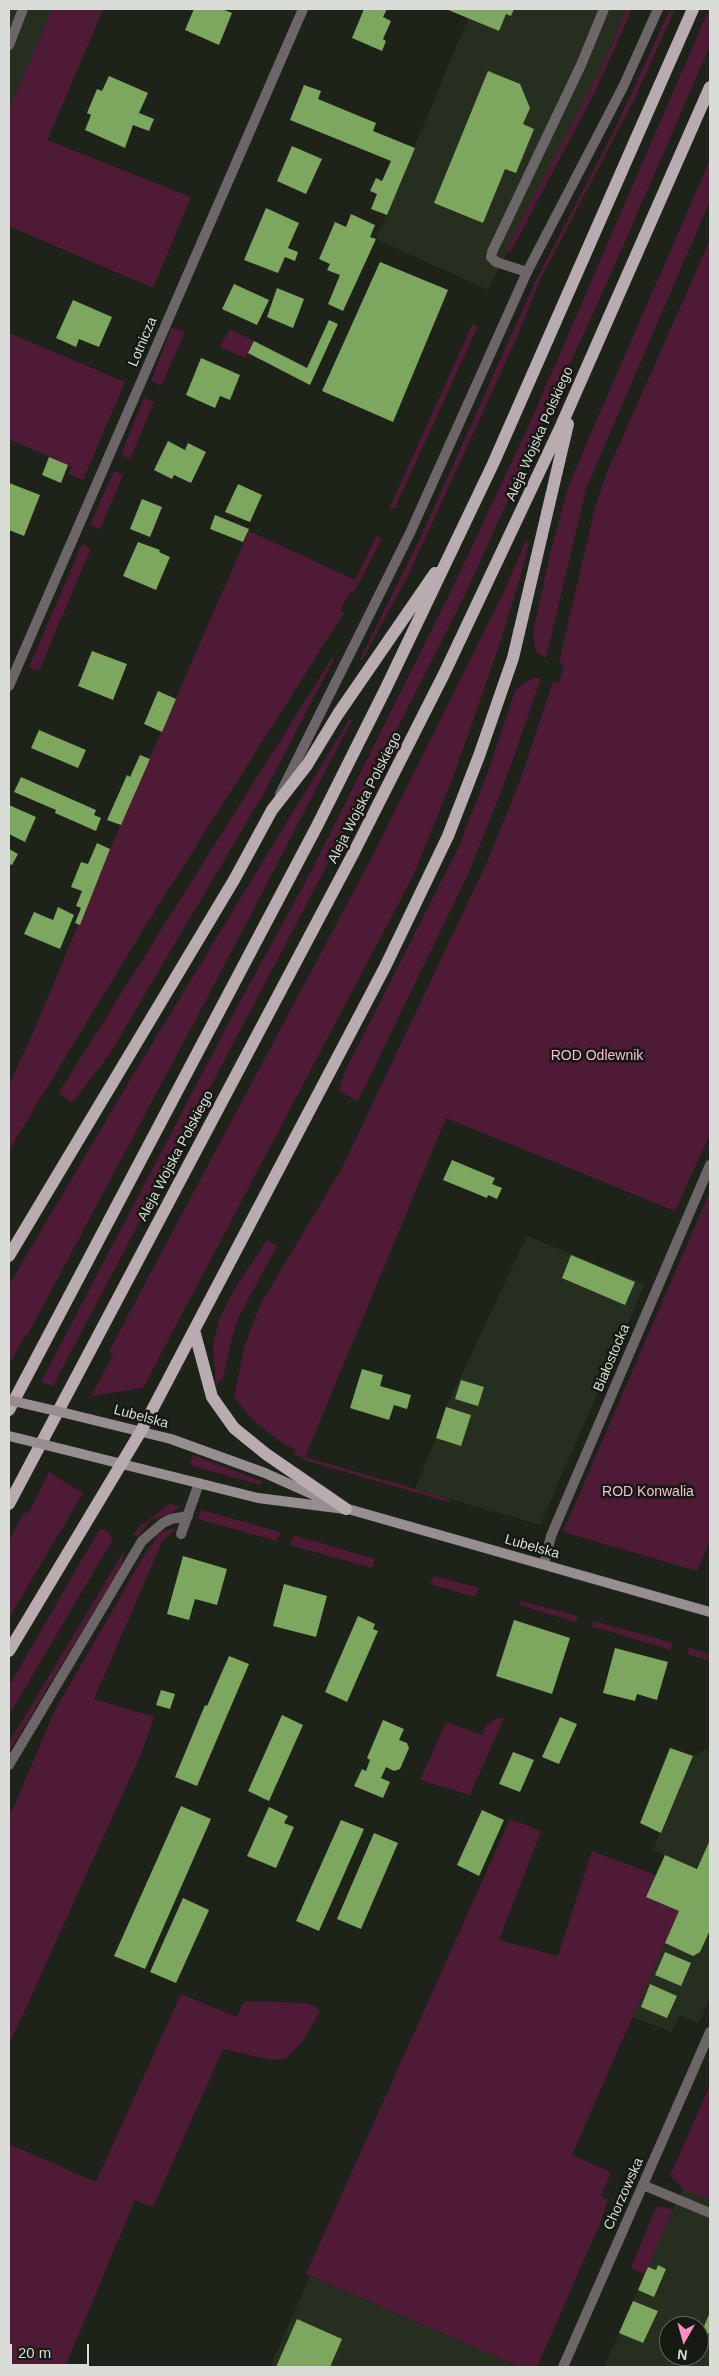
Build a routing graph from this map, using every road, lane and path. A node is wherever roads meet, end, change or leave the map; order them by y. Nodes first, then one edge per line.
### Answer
1 (303, 9) edge
2 (604, 9) edge
3 (658, 9) edge
4 (693, 9) edge
5 (22, 11) edge
6 (9, 45) edge
7 (710, 86) edge
8 (527, 272) junction
9 (580, 383) junction
10 (457, 540) junction
11 (9, 686) edge
12 (272, 810) junction
13 (710, 1165) edge
14 (9, 1256) edge
15 (194, 1330) junction
16 (9, 1400) edge
17 (9, 1410) edge
18 (141, 1431) junction
19 (9, 1436) edge
20 (122, 1464) junction
21 (199, 1483) junction
22 (9, 1504) edge
23 (346, 1509) junction
24 (188, 1516) junction
25 (181, 1534) dead end
26 (544, 1564) junction
27 (710, 1612) edge
28 (9, 1651) edge
29 (9, 1765) edge
30 (710, 2032) edge
31 (643, 2184) junction
32 (710, 2214) edge
33 (563, 2367) edge

1 - 11 street, Lotnicza
2 - 8 street
3 - 8 street
4 - 10 main road
5 - 6 street
7 - 9 main road, Aleja Wojska Polskiego
8 - 12 street
9 - 15 main road
9 - 22 main road, Aleja Wojska Polskiego
10 - 12 main road
10 - 17 main road
12 - 14 main road
13 - 26 street, Białostocka
15 - 18 main road
15 - 23 main road
16 - 18 main road, Lubelska, bridge
18 - 20 main road
18 - 23 main road, Lubelska
19 - 20 main road, Lubelska, bridge
20 - 21 main road, Lubelska
20 - 28 main road
21 - 23 main road, Lubelska
21 - 24 street
23 - 26 main road, Lubelska
24 - 25 street
24 - 29 street
26 - 27 main road, Lubelska
30 - 31 street, Chorzowska
31 - 32 street
31 - 33 street, Chorzowska

